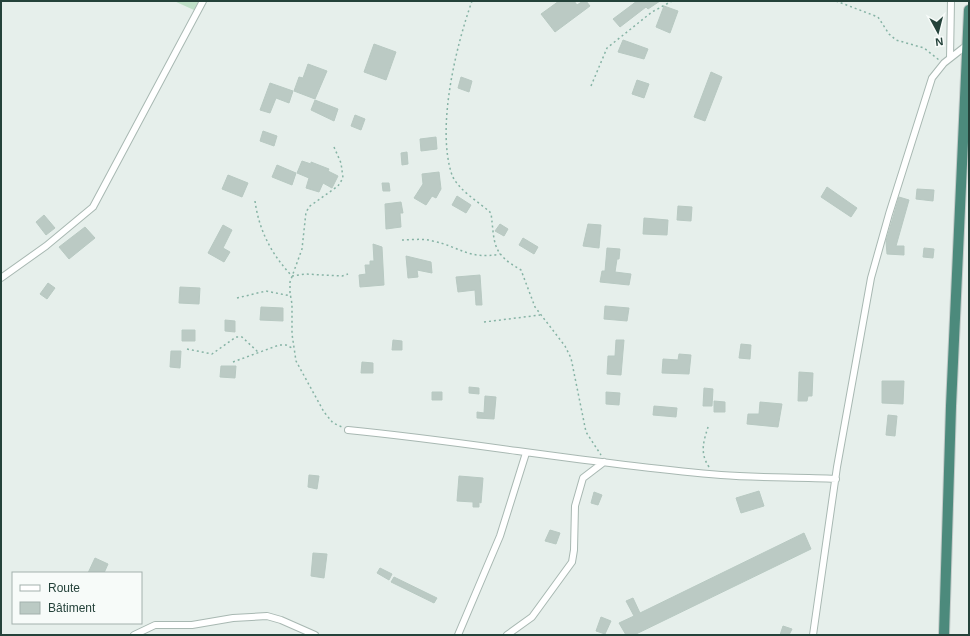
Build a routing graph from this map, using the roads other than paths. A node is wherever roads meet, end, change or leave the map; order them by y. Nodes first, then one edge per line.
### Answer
1 (203, 1) edge
2 (951, 1) edge
3 (969, 10) edge
4 (967, 45) junction
5 (950, 58) junction
6 (967, 97) edge
7 (1, 278) edge
8 (348, 430) road end
9 (526, 453) junction
10 (604, 462) junction
11 (836, 479) junction
12 (134, 635) edge
13 (315, 635) edge
14 (458, 635) edge
15 (507, 635) edge
16 (813, 635) edge
17 (944, 635) edge

1 - 7 street
2 - 5 street
3 - 4 highway
4 - 5 street
4 - 6 highway
5 - 11 street
6 - 17 highway
8 - 9 street
9 - 10 street
9 - 14 street
10 - 11 street
10 - 15 street
11 - 16 street
12 - 13 street

